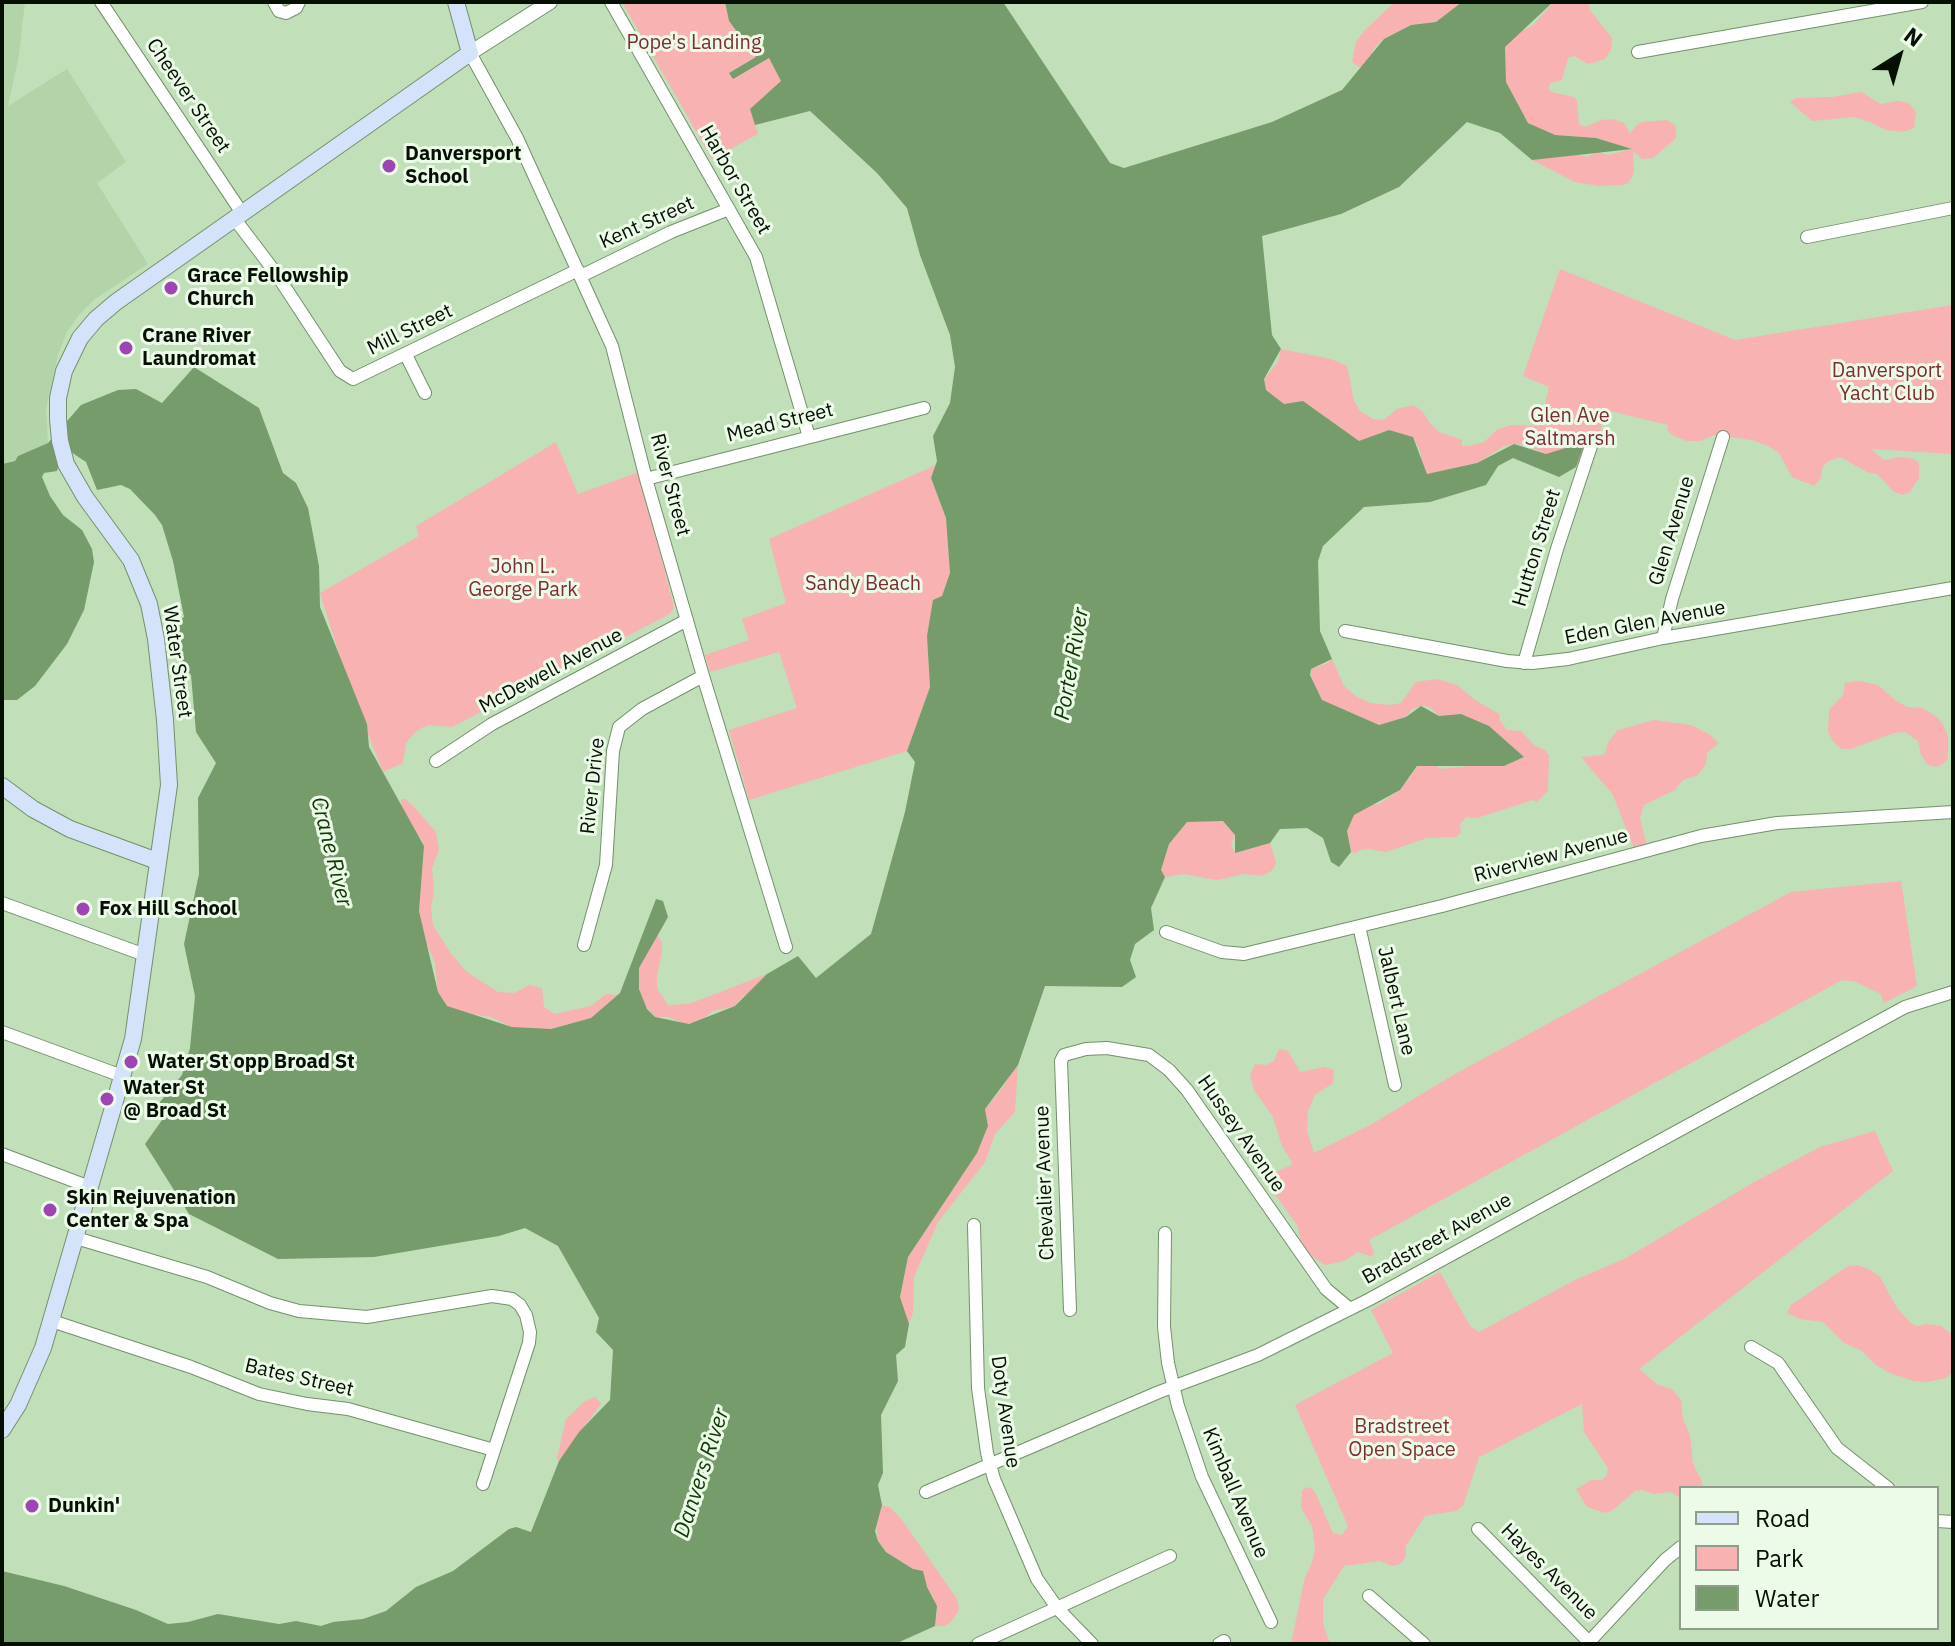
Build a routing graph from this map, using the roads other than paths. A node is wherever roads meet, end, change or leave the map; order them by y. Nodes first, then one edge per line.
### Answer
1 (101, 2) edge
2 (274, 2) edge
3 (299, 2) edge
4 (456, 2) edge
5 (550, 2) edge
6 (611, 2) edge
7 (1831, 2) edge
8 (1922, 2) edge
9 (1835, 18) junction
10 (1638, 52) dead end
11 (470, 53) junction
12 (1953, 208) edge
13 (729, 209) junction
14 (238, 216) junction
15 (1807, 237) dead end
16 (580, 273) junction
17 (406, 355) junction
18 (425, 393) dead end
19 (924, 408) dead end
20 (809, 437) junction
21 (1723, 437) dead end
22 (1591, 446) dead end
23 (646, 479) junction
24 (1953, 588) edge
25 (687, 620) junction
26 (1345, 631) dead end
27 (1663, 638) junction
28 (1524, 663) junction
29 (703, 676) junction
30 (436, 761) dead end
31 (2, 786) edge
32 (1953, 812) edge
33 (157, 861) junction
34 (2, 903) edge
35 (1359, 926) junction
36 (1166, 932) dead end
37 (584, 945) dead end
38 (786, 947) dead end
39 (145, 955) junction
40 (1953, 992) edge
41 (2, 1032) edge
42 (1064, 1056) joint
43 (122, 1076) junction
44 (1395, 1085) dead end
45 (2, 1154) edge
46 (90, 1187) junction
47 (974, 1225) dead end
48 (1165, 1233) dead end
49 (76, 1238) junction
50 (1350, 1309) junction
51 (1070, 1310) dead end
52 (52, 1321) junction
53 (1751, 1347) dead end
54 (1174, 1386) junction
55 (2, 1430) edge
56 (494, 1450) junction
57 (990, 1465) junction
58 (483, 1484) dead end
59 (1885, 1486) edge
60 (926, 1492) dead end
61 (1478, 1529) dead end
62 (1679, 1549) edge
63 (1170, 1556) dead end
64 (1369, 1596) dead end
65 (1058, 1609) junction
66 (1271, 1622) dead end
67 (1590, 1643) edge
68 (978, 1644) edge
69 (1092, 1644) edge
70 (1424, 1644) edge

1 - 14 street, Cheever Street
2 - 3 street
4 - 11 main road
5 - 11 street
6 - 13 street, Harbor Street
7 - 9 street
8 - 9 street
9 - 10 street
11 - 14 main road, Water Street
11 - 16 street, River Street
12 - 15 street
13 - 16 street, Kent Street
13 - 20 street, Harbor Street
14 - 17 street, Mill Street
14 - 33 main road, Water Street
16 - 17 street, Mill Street
16 - 23 street, River Street
17 - 18 street
19 - 20 street, Mead Street
20 - 23 street, Mead Street
21 - 27 street, Glen Avenue
22 - 28 street, Hutton Street
23 - 25 street, River Street
24 - 27 street, Eden Glen Avenue
25 - 29 street, River Street
25 - 30 street, McDewell Avenue
26 - 28 street, Eden Glen Avenue
27 - 28 street, Eden Glen Avenue
29 - 37 street, River Drive
29 - 38 street, River Street
31 - 33 main road
32 - 35 street, Riverview Avenue
33 - 39 main road, Water Street
34 - 39 street
35 - 36 street, Riverview Avenue
35 - 44 street, Jalbert Lane
39 - 43 main road, Water Street
40 - 50 street, Bradstreet Avenue
41 - 43 street
42 - 50 street, Hussey Avenue
42 - 51 street, Chevalier Avenue
43 - 46 main road, Water Street
45 - 46 street
46 - 49 main road, Water Street
47 - 57 street, Doty Avenue
48 - 54 street, Kimball Avenue
49 - 52 main road, Water Street
49 - 56 street
50 - 54 street, Bradstreet Avenue
52 - 55 main road, Water Street
52 - 56 street, Bates Street
53 - 59 street
54 - 57 street, Bradstreet Avenue
54 - 66 street, Kimball Avenue
56 - 58 street
57 - 60 street, Bradstreet Avenue
57 - 65 street, Doty Avenue
61 - 67 street, Hayes Avenue
62 - 67 street
63 - 65 street
64 - 70 street
65 - 68 street
65 - 69 street, Doty Avenue

